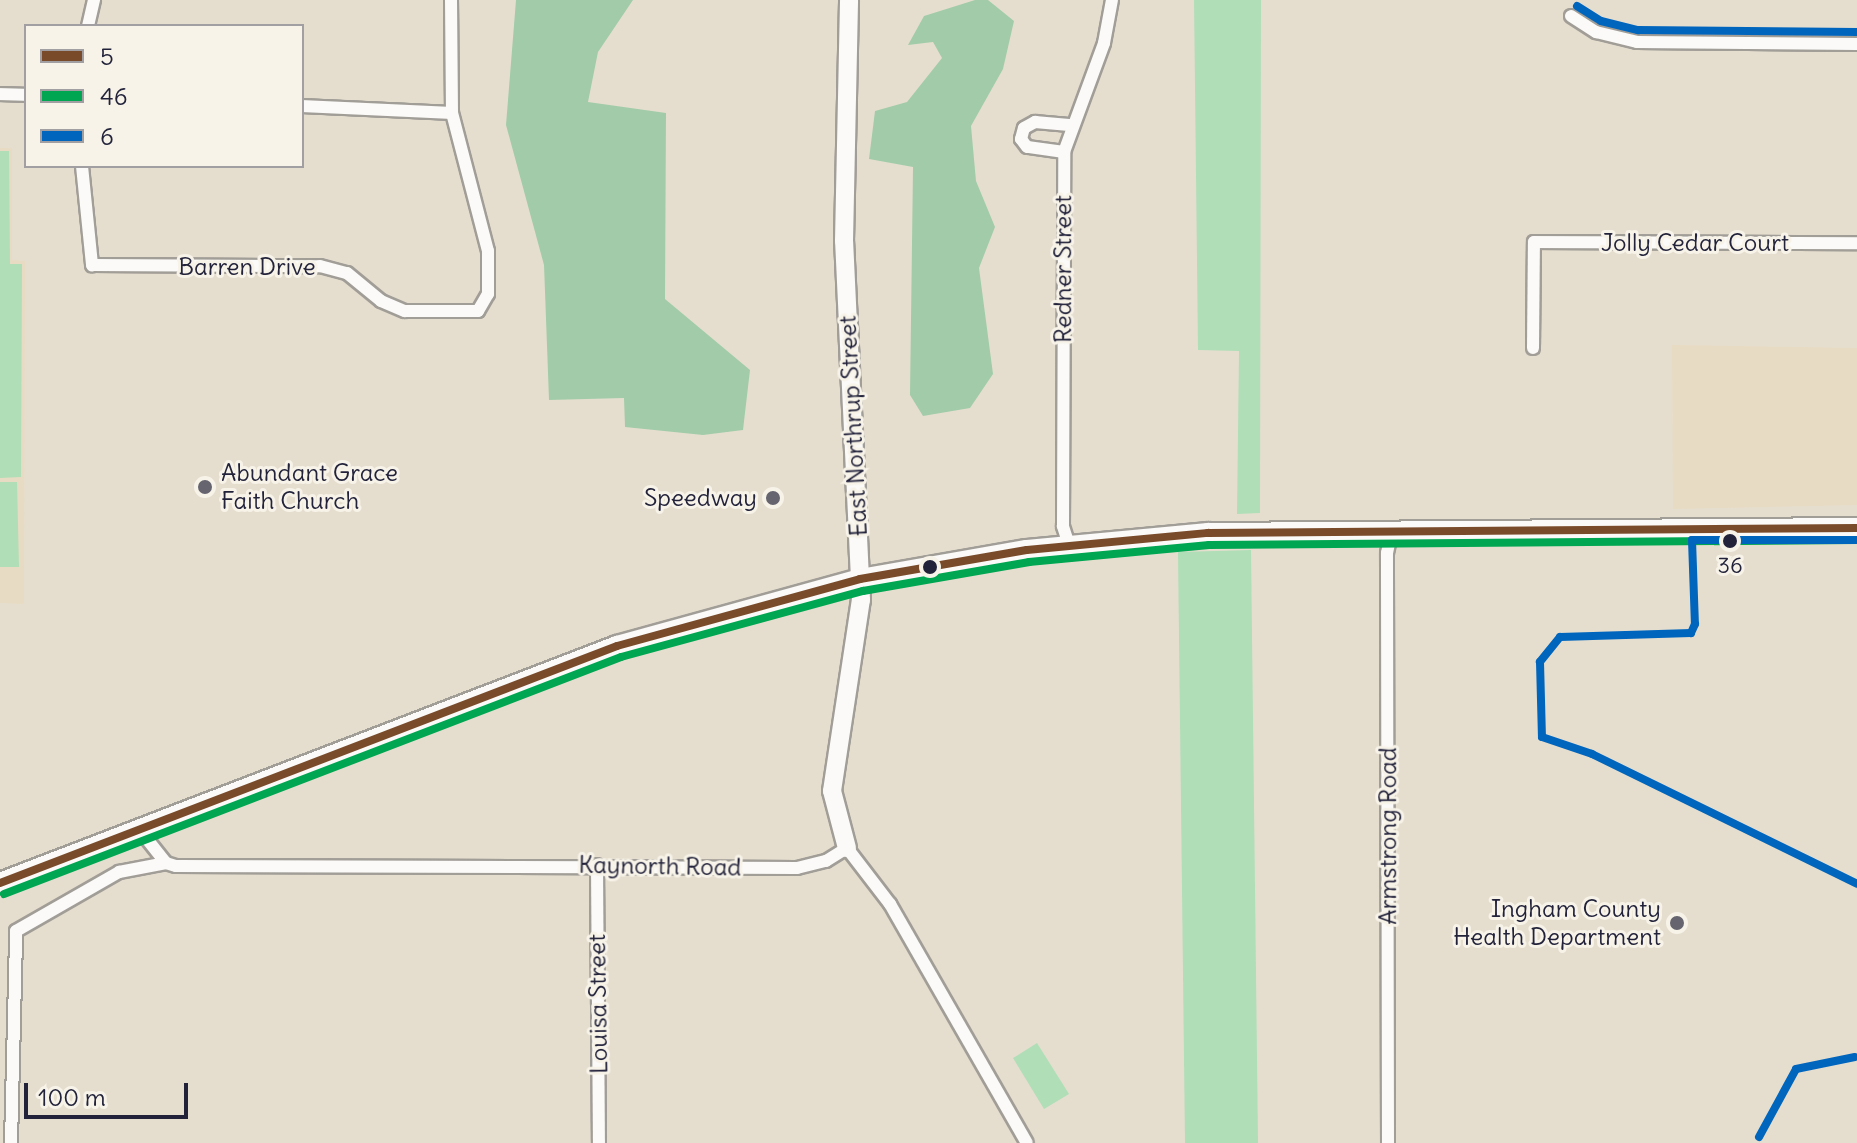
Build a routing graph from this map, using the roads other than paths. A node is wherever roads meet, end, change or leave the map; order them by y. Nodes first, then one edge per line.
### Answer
1 (94, 0) edge
2 (451, 0) edge
3 (849, 0) edge
4 (1112, 0) edge
5 (1571, 16) dead end
6 (88, 24) edge
7 (1857, 44) edge
8 (0, 94) edge
9 (24, 95) edge
10 (304, 106) edge
11 (452, 113) junction
12 (1072, 125) junction
13 (1064, 152) junction
14 (82, 168) edge
15 (1857, 243) edge
16 (1533, 348) dead end
17 (1857, 528) edge
18 (1392, 529) junction
19 (1069, 545) junction
20 (860, 579) junction
21 (139, 829) junction
22 (847, 848) junction
23 (166, 863) junction
24 (597, 865) junction
25 (0, 883) edge
26 (11, 1143) edge
27 (599, 1143) edge
28 (1027, 1143) edge
29 (1388, 1143) edge

1 - 6 street
2 - 11 street
3 - 20 street, East Northrup Street
4 - 12 street, Redner Street
5 - 7 street
8 - 9 street
10 - 11 street
11 - 14 street, Barren Drive
12 - 13 street, Redner Street
12 - 13 street
13 - 19 street, Redner Street
15 - 16 street, Jolly Cedar Court
17 - 18 main road
18 - 19 main road
18 - 29 street, Armstrong Road
19 - 20 main road
20 - 21 main road
20 - 22 street, East Northrup Street
21 - 23 street
21 - 25 main road
22 - 24 street, Kaynorth Road
22 - 28 street
23 - 24 street, Kaynorth Road
23 - 26 street, Kaynorth Road
24 - 27 street, Louisa Street

